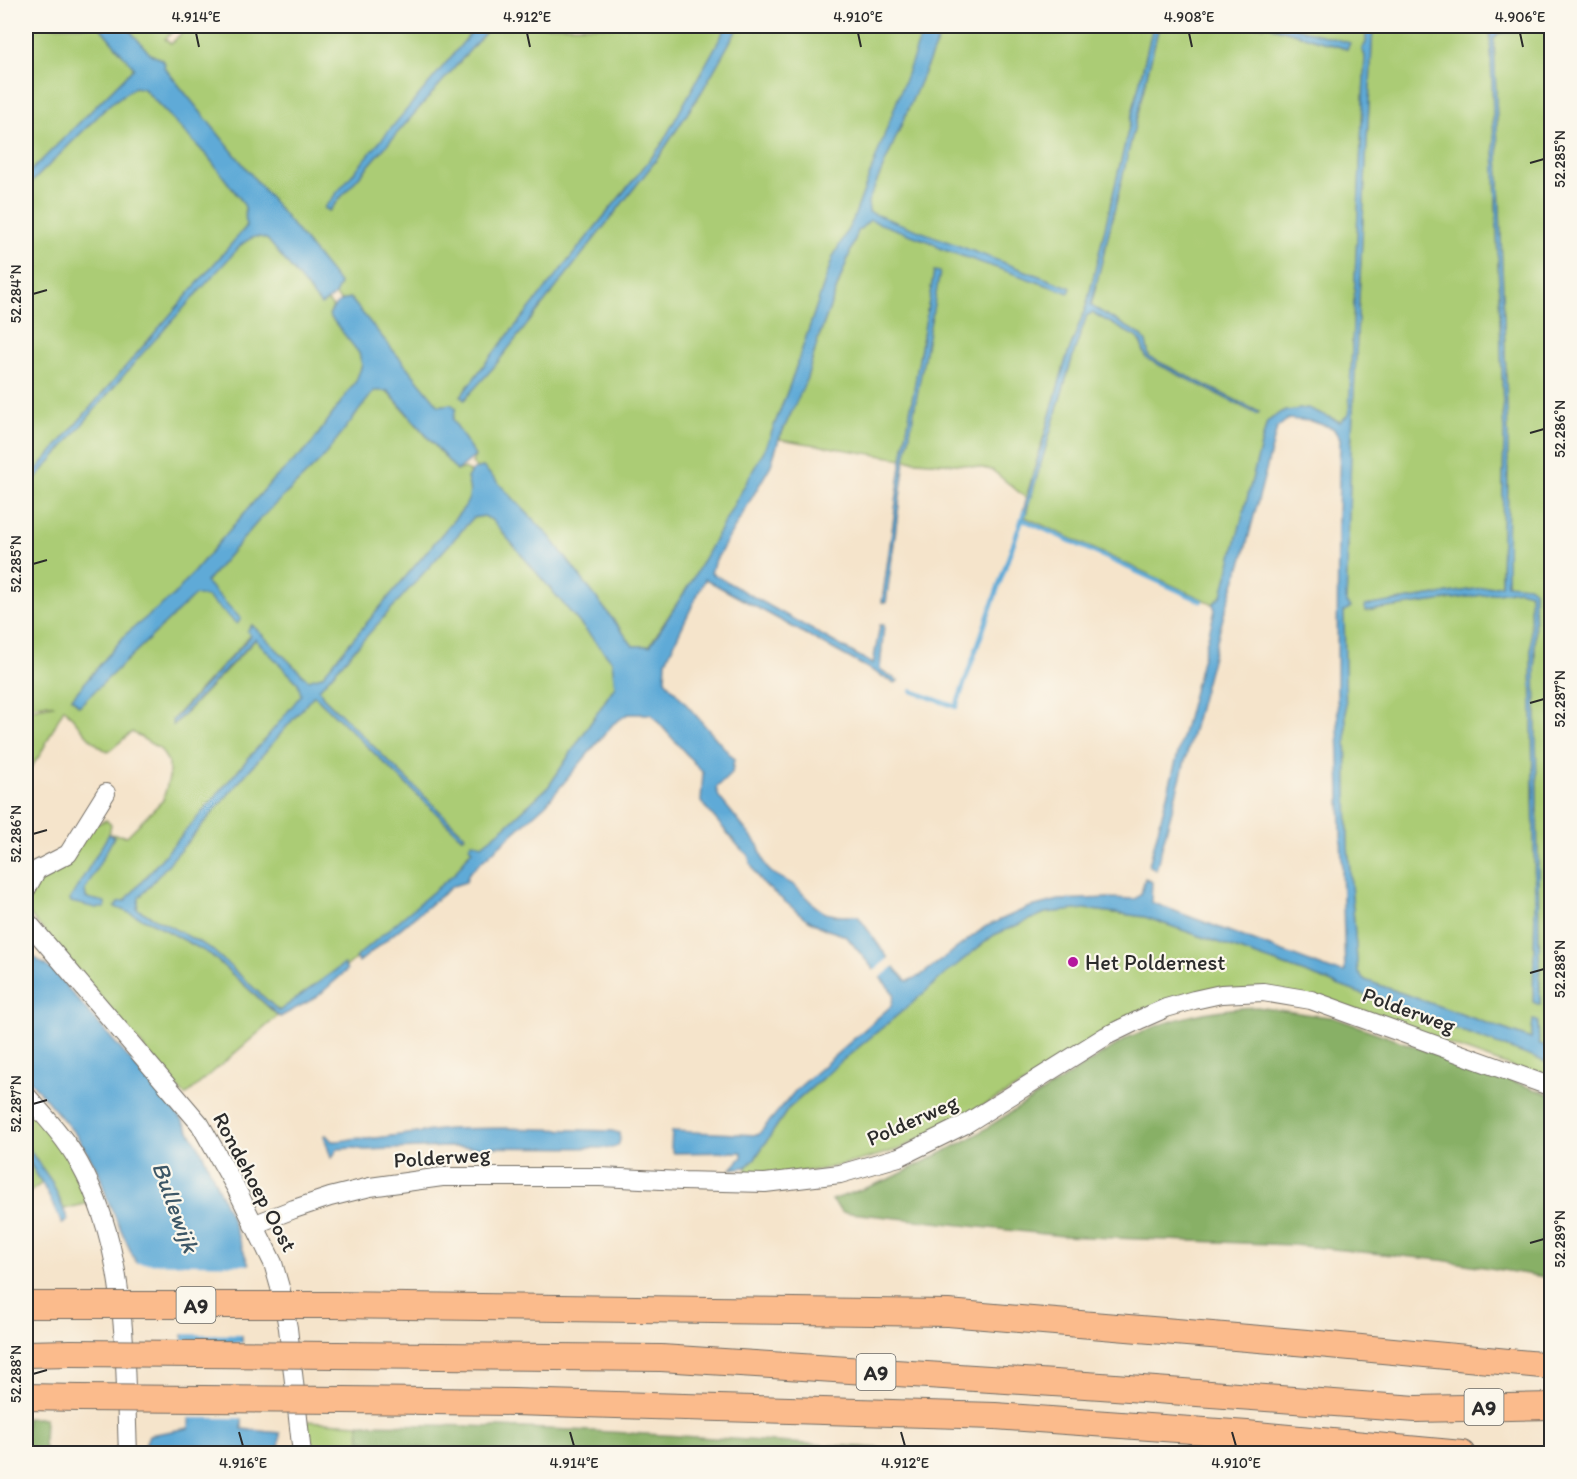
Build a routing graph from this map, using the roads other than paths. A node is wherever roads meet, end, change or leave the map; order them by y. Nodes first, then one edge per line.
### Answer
1 (106, 793) dead end
2 (26, 890) edge
3 (26, 920) edge
4 (1551, 1087) edge
5 (26, 1095) edge
6 (253, 1225) junction
7 (26, 1305) edge
8 (26, 1354) edge
9 (1551, 1366) edge
10 (26, 1397) edge
11 (1551, 1407) edge
12 (128, 1454) edge
13 (302, 1454) edge
14 (1462, 1454) edge

1 - 2 street
3 - 6 street, Rondehoep Oost
4 - 6 street, Polderweg
5 - 12 street
6 - 13 street, Rondehoep Oost
7 - 9 highway, A9, bridge
8 - 11 highway, A9, bridge
10 - 14 highway, A9, bridge

